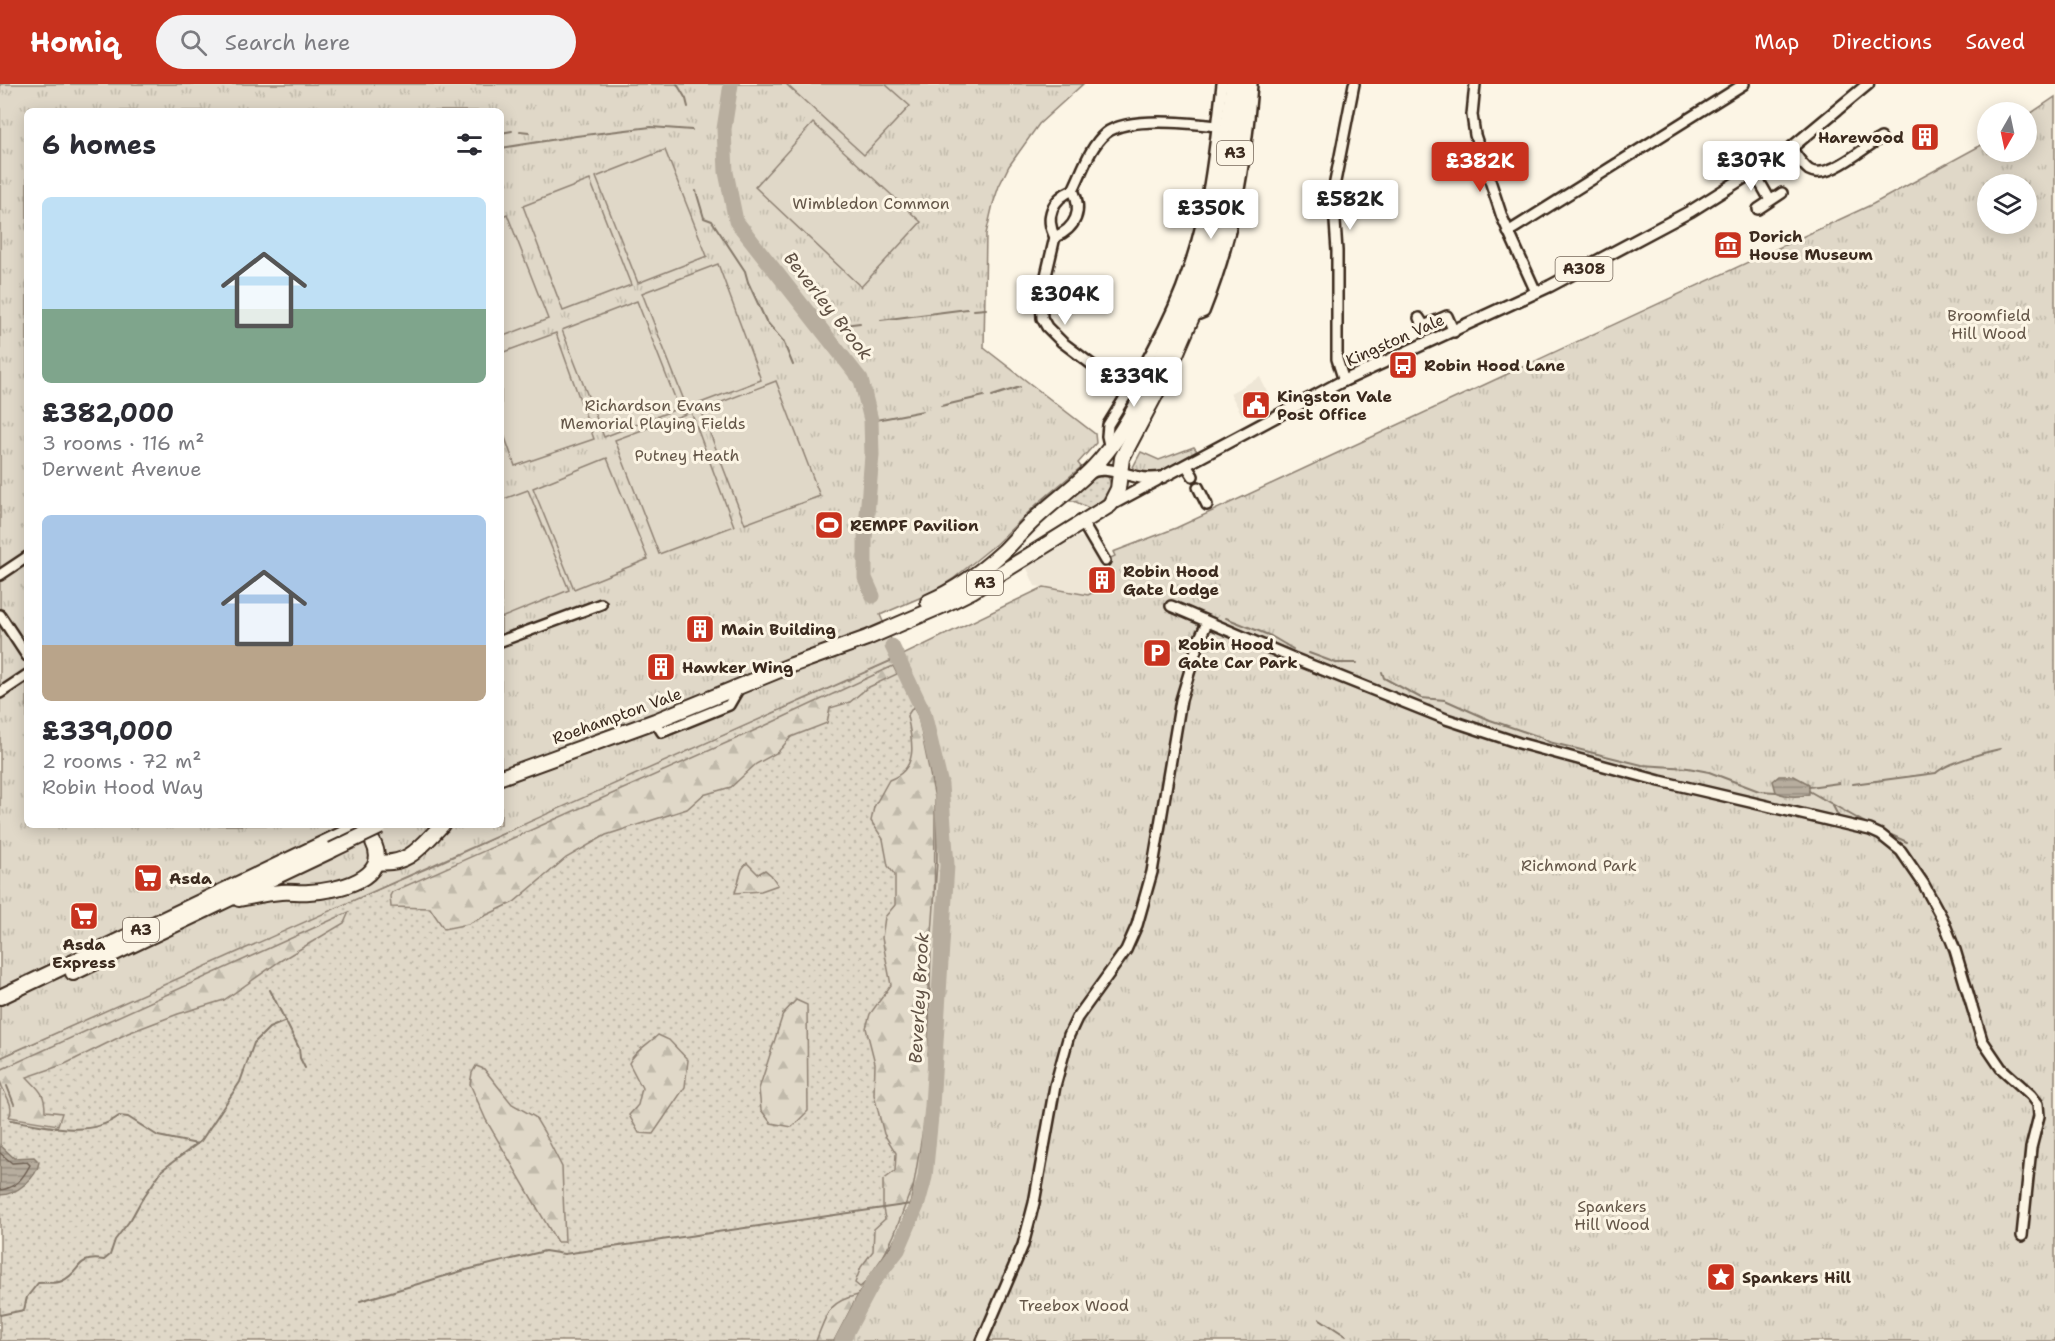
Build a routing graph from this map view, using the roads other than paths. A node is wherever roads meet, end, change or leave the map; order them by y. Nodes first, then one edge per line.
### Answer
1 (1222, 84) edge
2 (1233, 84) edge
3 (1243, 84) edge
4 (1252, 84) edge
5 (1354, 84) edge
6 (1475, 84) edge
7 (1744, 84) edge
8 (1868, 84) edge
9 (1218, 126) junction
10 (1881, 138) dead end
11 (1791, 148) junction
12 (1754, 172) junction
13 (1073, 190) junction
14 (1782, 193) dead end
15 (1770, 200) junction
16 (1758, 208) dead end
17 (1508, 232) junction
18 (1055, 237) junction
19 (1536, 292) junction
20 (1198, 314) junction
21 (1419, 318) dead end
22 (1454, 332) junction
23 (1344, 381) junction
24 (1128, 392) junction
25 (1110, 449) junction
26 (1186, 465) junction
27 (1119, 473) junction
28 (1088, 474) junction
29 (1193, 476) dead end
30 (1163, 477) junction
31 (1198, 487) dead end
32 (1208, 505) dead end
33 (1106, 508) junction
34 (1082, 522) junction
35 (24, 559) edge
36 (1105, 561) dead end
37 (0, 575) edge
38 (942, 601) junction
39 (601, 604) dead end
40 (1171, 606) dead end
41 (0, 615) edge
42 (1207, 623) junction
43 (504, 640) edge
44 (24, 651) edge
45 (24, 677) edge
46 (0, 693) edge
47 (557, 756) junction
48 (504, 767) edge
49 (504, 776) edge
50 (504, 782) edge
51 (336, 828) edge
52 (357, 828) edge
53 (377, 828) edge
54 (438, 828) edge
55 (373, 842) dead end
56 (330, 845) junction
57 (377, 862) junction
58 (282, 863) junction
59 (214, 906) junction
60 (0, 997) edge
61 (0, 1007) edge
62 (2023, 1231) dead end
63 (982, 1341) edge

1 - 9 street
2 - 25 highway, A3
3 - 20 highway, A3
4 - 20 street
5 - 23 street
6 - 17 street
7 - 17 street
8 - 11 main road, Kingston Vale / A308
9 - 13 street
9 - 24 street
10 - 11 street
11 - 12 main road, Kingston Vale / A308
12 - 15 street
12 - 19 main road, Kingston Vale / A308
13 - 18 street
13 - 18 street
14 - 15 street
15 - 16 street
17 - 19 street
18 - 24 street
19 - 22 main road, Kingston Vale / A308
20 - 27 highway, A3
21 - 22 street
22 - 23 main road, Kingston Vale / A308
23 - 26 main road, Kingston Vale / A308
24 - 25 street
25 - 28 highway, A3
26 - 29 street
26 - 30 main road, Kingston Vale / A308
27 - 28 main road, Kingston Vale
27 - 30 main road, Kingston Vale
27 - 33 highway, A3
28 - 38 highway, A3
30 - 33 main road, A308
31 - 32 street
33 - 34 highway, A3
34 - 36 street
34 - 38 highway, A3
35 - 37 street
38 - 47 highway, Roehampton Vale / A3
38 - 48 highway, Roehampton Vale / A3
39 - 43 street
40 - 42 street
41 - 44 street
42 - 62 street
42 - 63 street
45 - 46 street
47 - 49 highway, Roehampton Vale / A3
47 - 50 highway, A3
51 - 58 highway, A3
52 - 56 highway, A3
53 - 56 highway, A3, bridge
54 - 57 highway
55 - 57 highway
56 - 58 highway, A3
56 - 59 highway, A3
57 - 59 highway, A3
58 - 60 highway, A3
59 - 61 highway, A3

